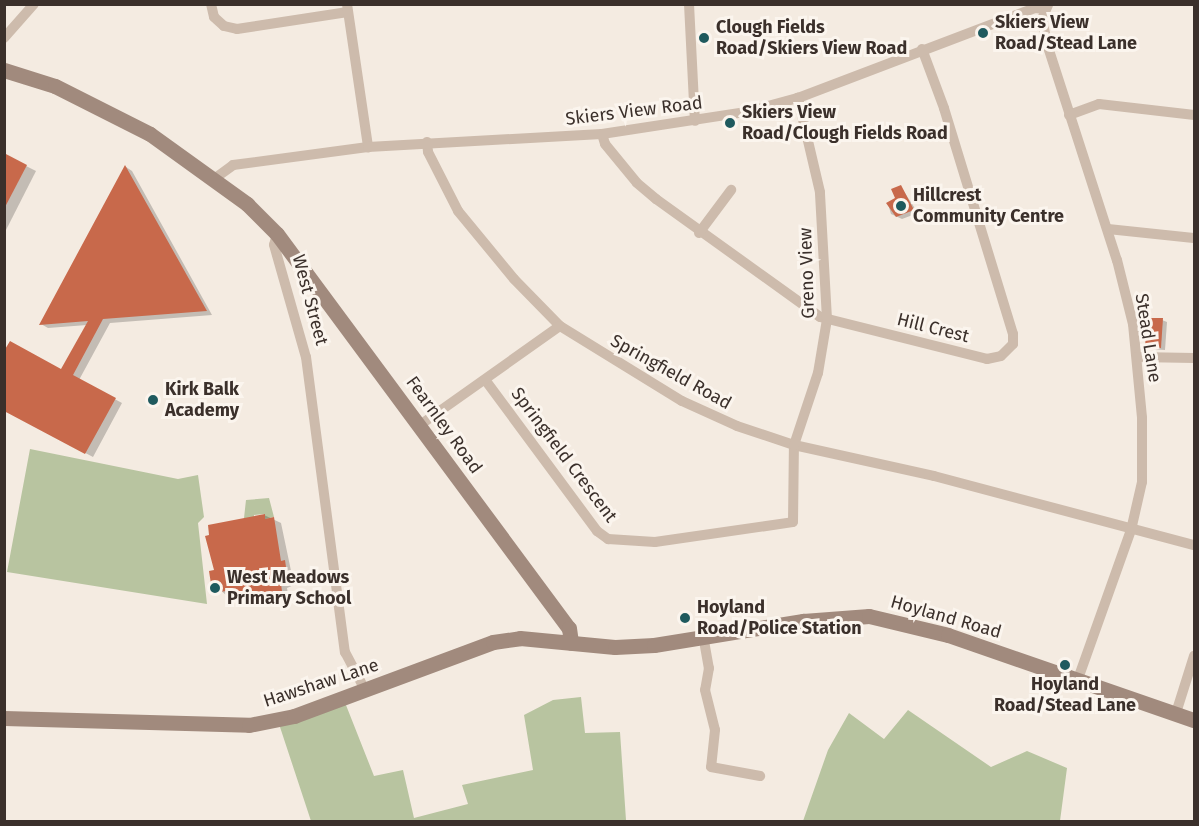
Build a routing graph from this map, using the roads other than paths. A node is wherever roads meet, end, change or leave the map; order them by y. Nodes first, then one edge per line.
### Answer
1 (34, 4) edge
2 (211, 4) edge
3 (689, 4) edge
4 (1047, 7) edge
5 (347, 8) edge
6 (4, 38) edge
7 (922, 49) junction
8 (4, 70) edge
9 (798, 98) junction
10 (1069, 115) junction
11 (1194, 115) edge
12 (695, 121) junction
13 (602, 134) junction
14 (427, 142) junction
15 (368, 147) junction
16 (214, 179) junction
17 (731, 190) dead end
18 (1108, 229) junction
19 (699, 233) junction
20 (277, 234) junction
21 (1194, 238) edge
22 (826, 319) junction
23 (560, 326) junction
24 (1137, 357) junction
25 (1194, 358) edge
26 (486, 381) junction
27 (420, 425) junction
28 (794, 445) junction
29 (1131, 530) junction
30 (1194, 545) edge
31 (703, 635) junction
32 (571, 643) junction
33 (1194, 656) edge
34 (1078, 679) junction
35 (365, 690) junction
36 (1176, 713) junction
37 (4, 718) edge
38 (1194, 720) edge
39 (760, 776) dead end

1 - 6 street
2 - 5 street
3 - 12 street
4 - 7 street, Skiers View Road
4 - 10 street, Stead Lane
5 - 15 street
7 - 9 street, Skiers View Road
7 - 22 street, Hill Crest
8 - 16 main road, West Street
9 - 12 street, Skiers View Road
9 - 22 street, Greno View
10 - 11 street
10 - 18 street, Stead Lane
12 - 13 street, Skiers View Road
13 - 14 street, Skiers View Road
13 - 19 street, Hill Crest
14 - 15 street, Skiers View Road
14 - 23 street, Springfield Road
15 - 16 street, Skiers View Road
16 - 20 main road, West Street
17 - 19 street
18 - 21 street
18 - 24 street, Stead Lane
19 - 22 street, Hill Crest
20 - 27 main road, Fearnley Road
20 - 35 street, West Street
22 - 28 street, Greno View
23 - 26 street
23 - 28 street, Springfield Road
24 - 25 street
24 - 29 street, Stead Lane
26 - 27 street
26 - 28 street, Springfield Crescent
27 - 32 main road, Fearnley Road
28 - 29 street, Springfield Road
29 - 30 street, Springfield Road
29 - 34 street, Stead Lane
31 - 32 main road, Hoyland Road
31 - 34 main road, Hoyland Road
31 - 39 street
32 - 35 main road, Hawshaw Lane
33 - 36 street
34 - 36 main road, Hoyland Road
35 - 37 main road, Hawshaw Lane
36 - 38 main road, Hoyland Road

